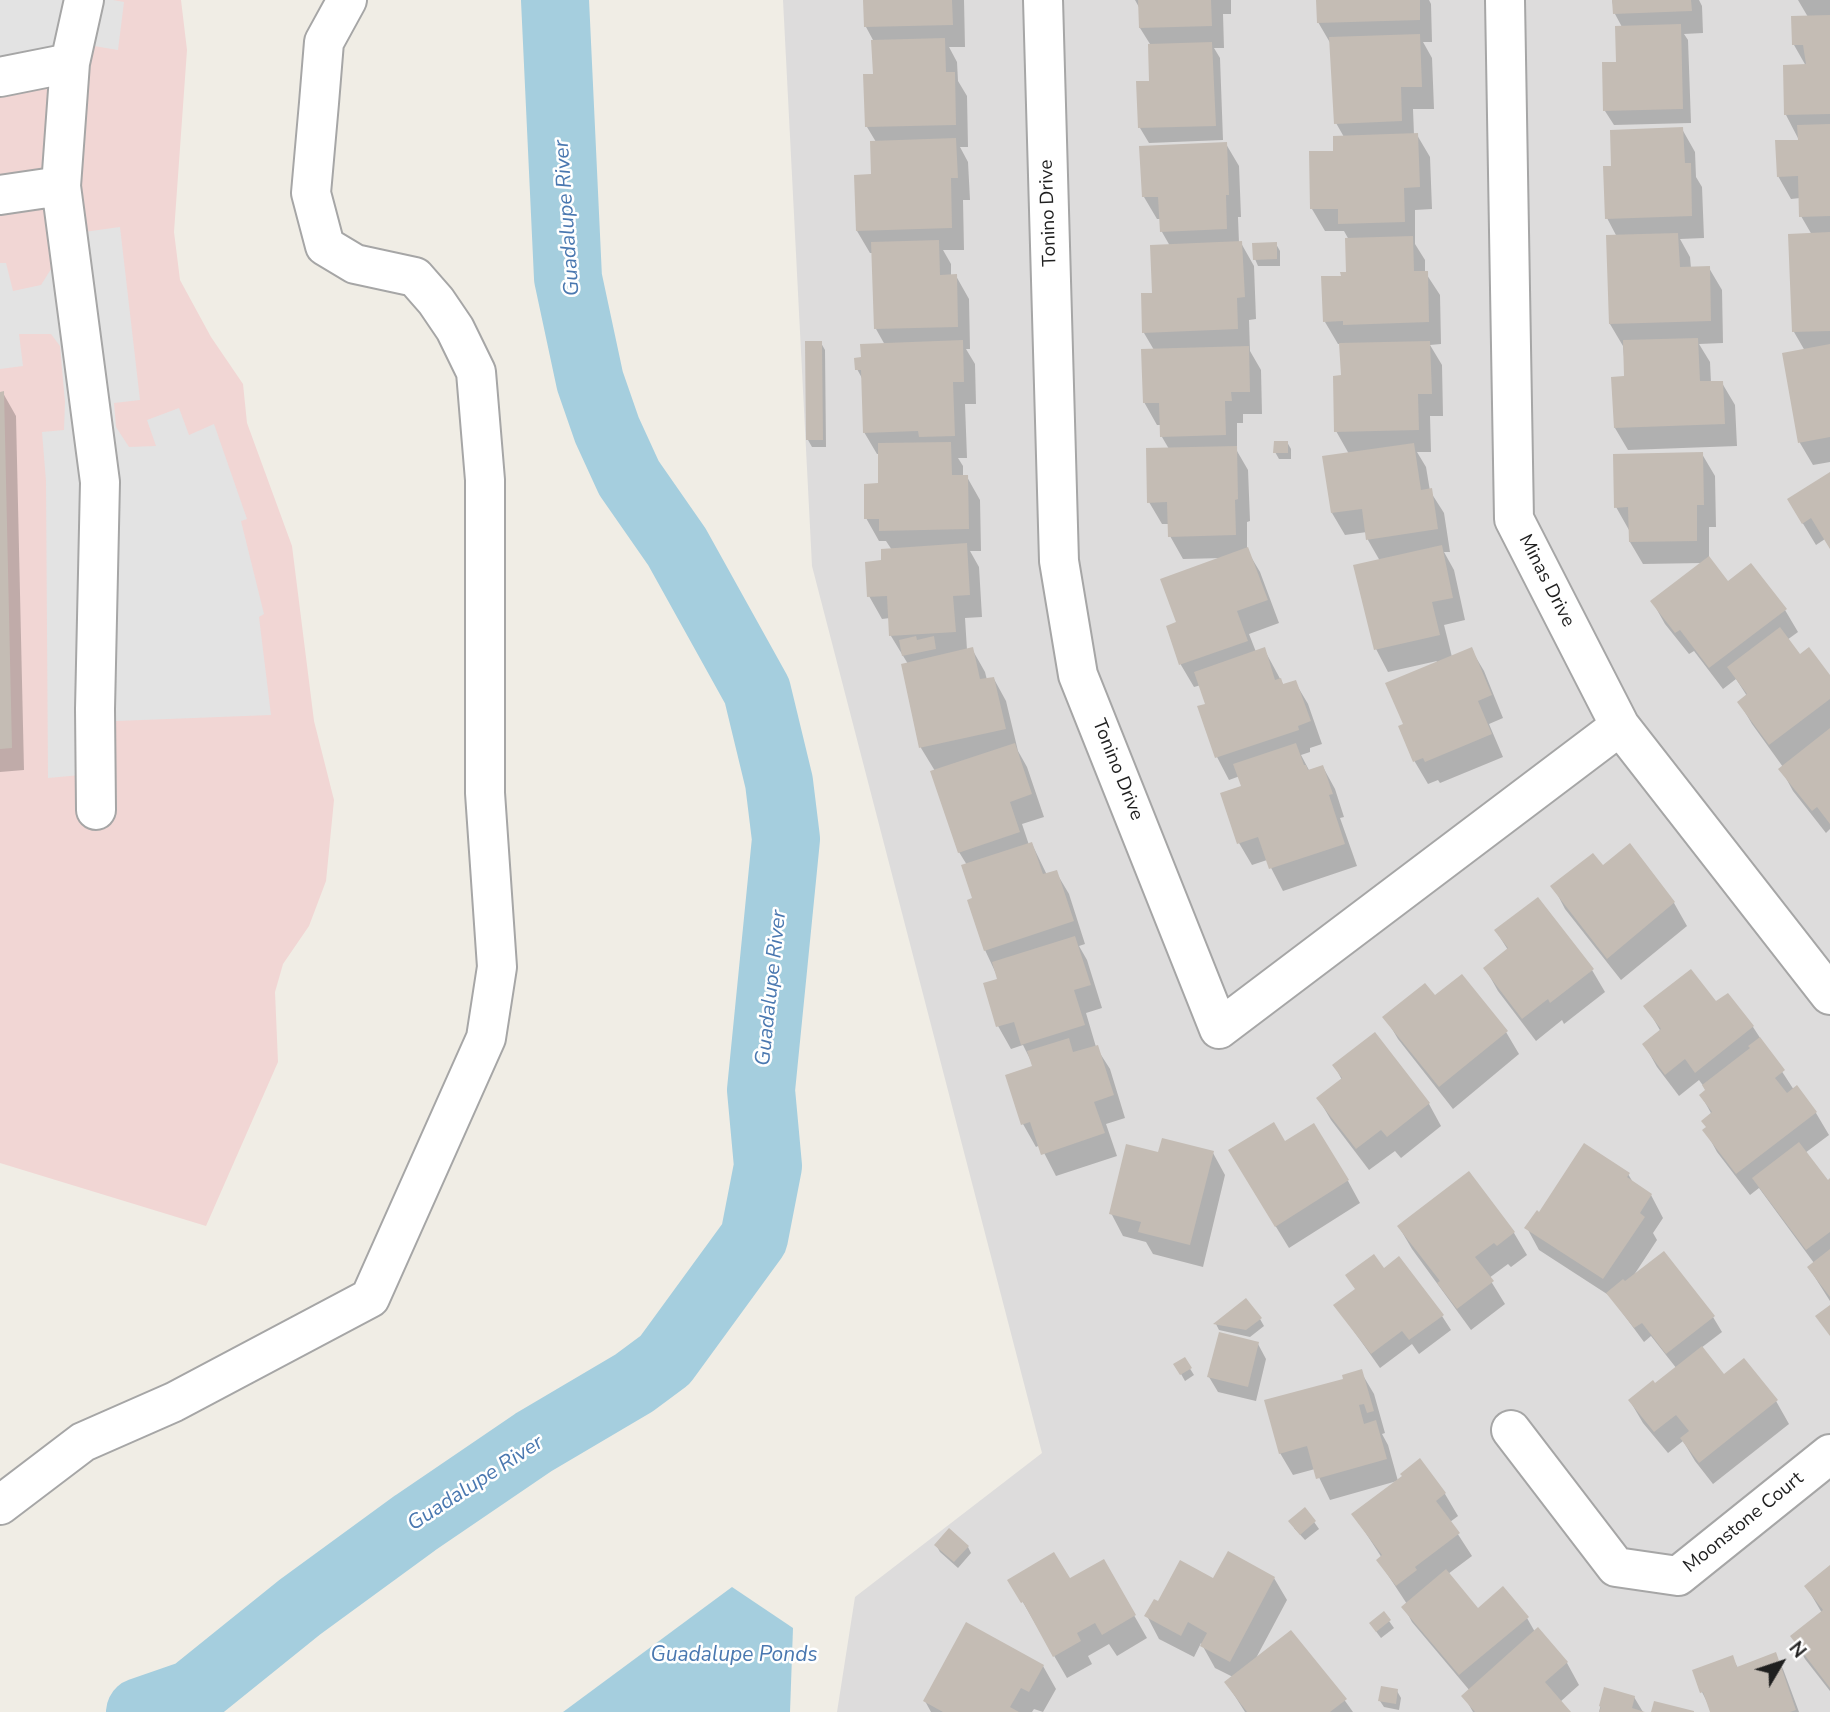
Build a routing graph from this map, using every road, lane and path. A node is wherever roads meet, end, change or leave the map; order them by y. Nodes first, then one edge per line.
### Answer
1 (83, 0) edge
2 (347, 0) edge
3 (1043, 0) edge
4 (1505, 0) edge
5 (70, 63) junction
6 (0, 77) edge
7 (61, 186) junction
8 (0, 195) edge
9 (1620, 726) junction
10 (96, 810) dead end
11 (1830, 995) edge
12 (1511, 1430) dead end
13 (1830, 1454) edge
14 (0, 1505) edge

1 - 5 street
2 - 14 street
3 - 9 street, Tonino Drive
4 - 9 street, Minas Drive
5 - 6 street
5 - 7 street
7 - 8 street
7 - 10 street
9 - 11 street, Minas Drive
12 - 13 street, Moonstone Court

